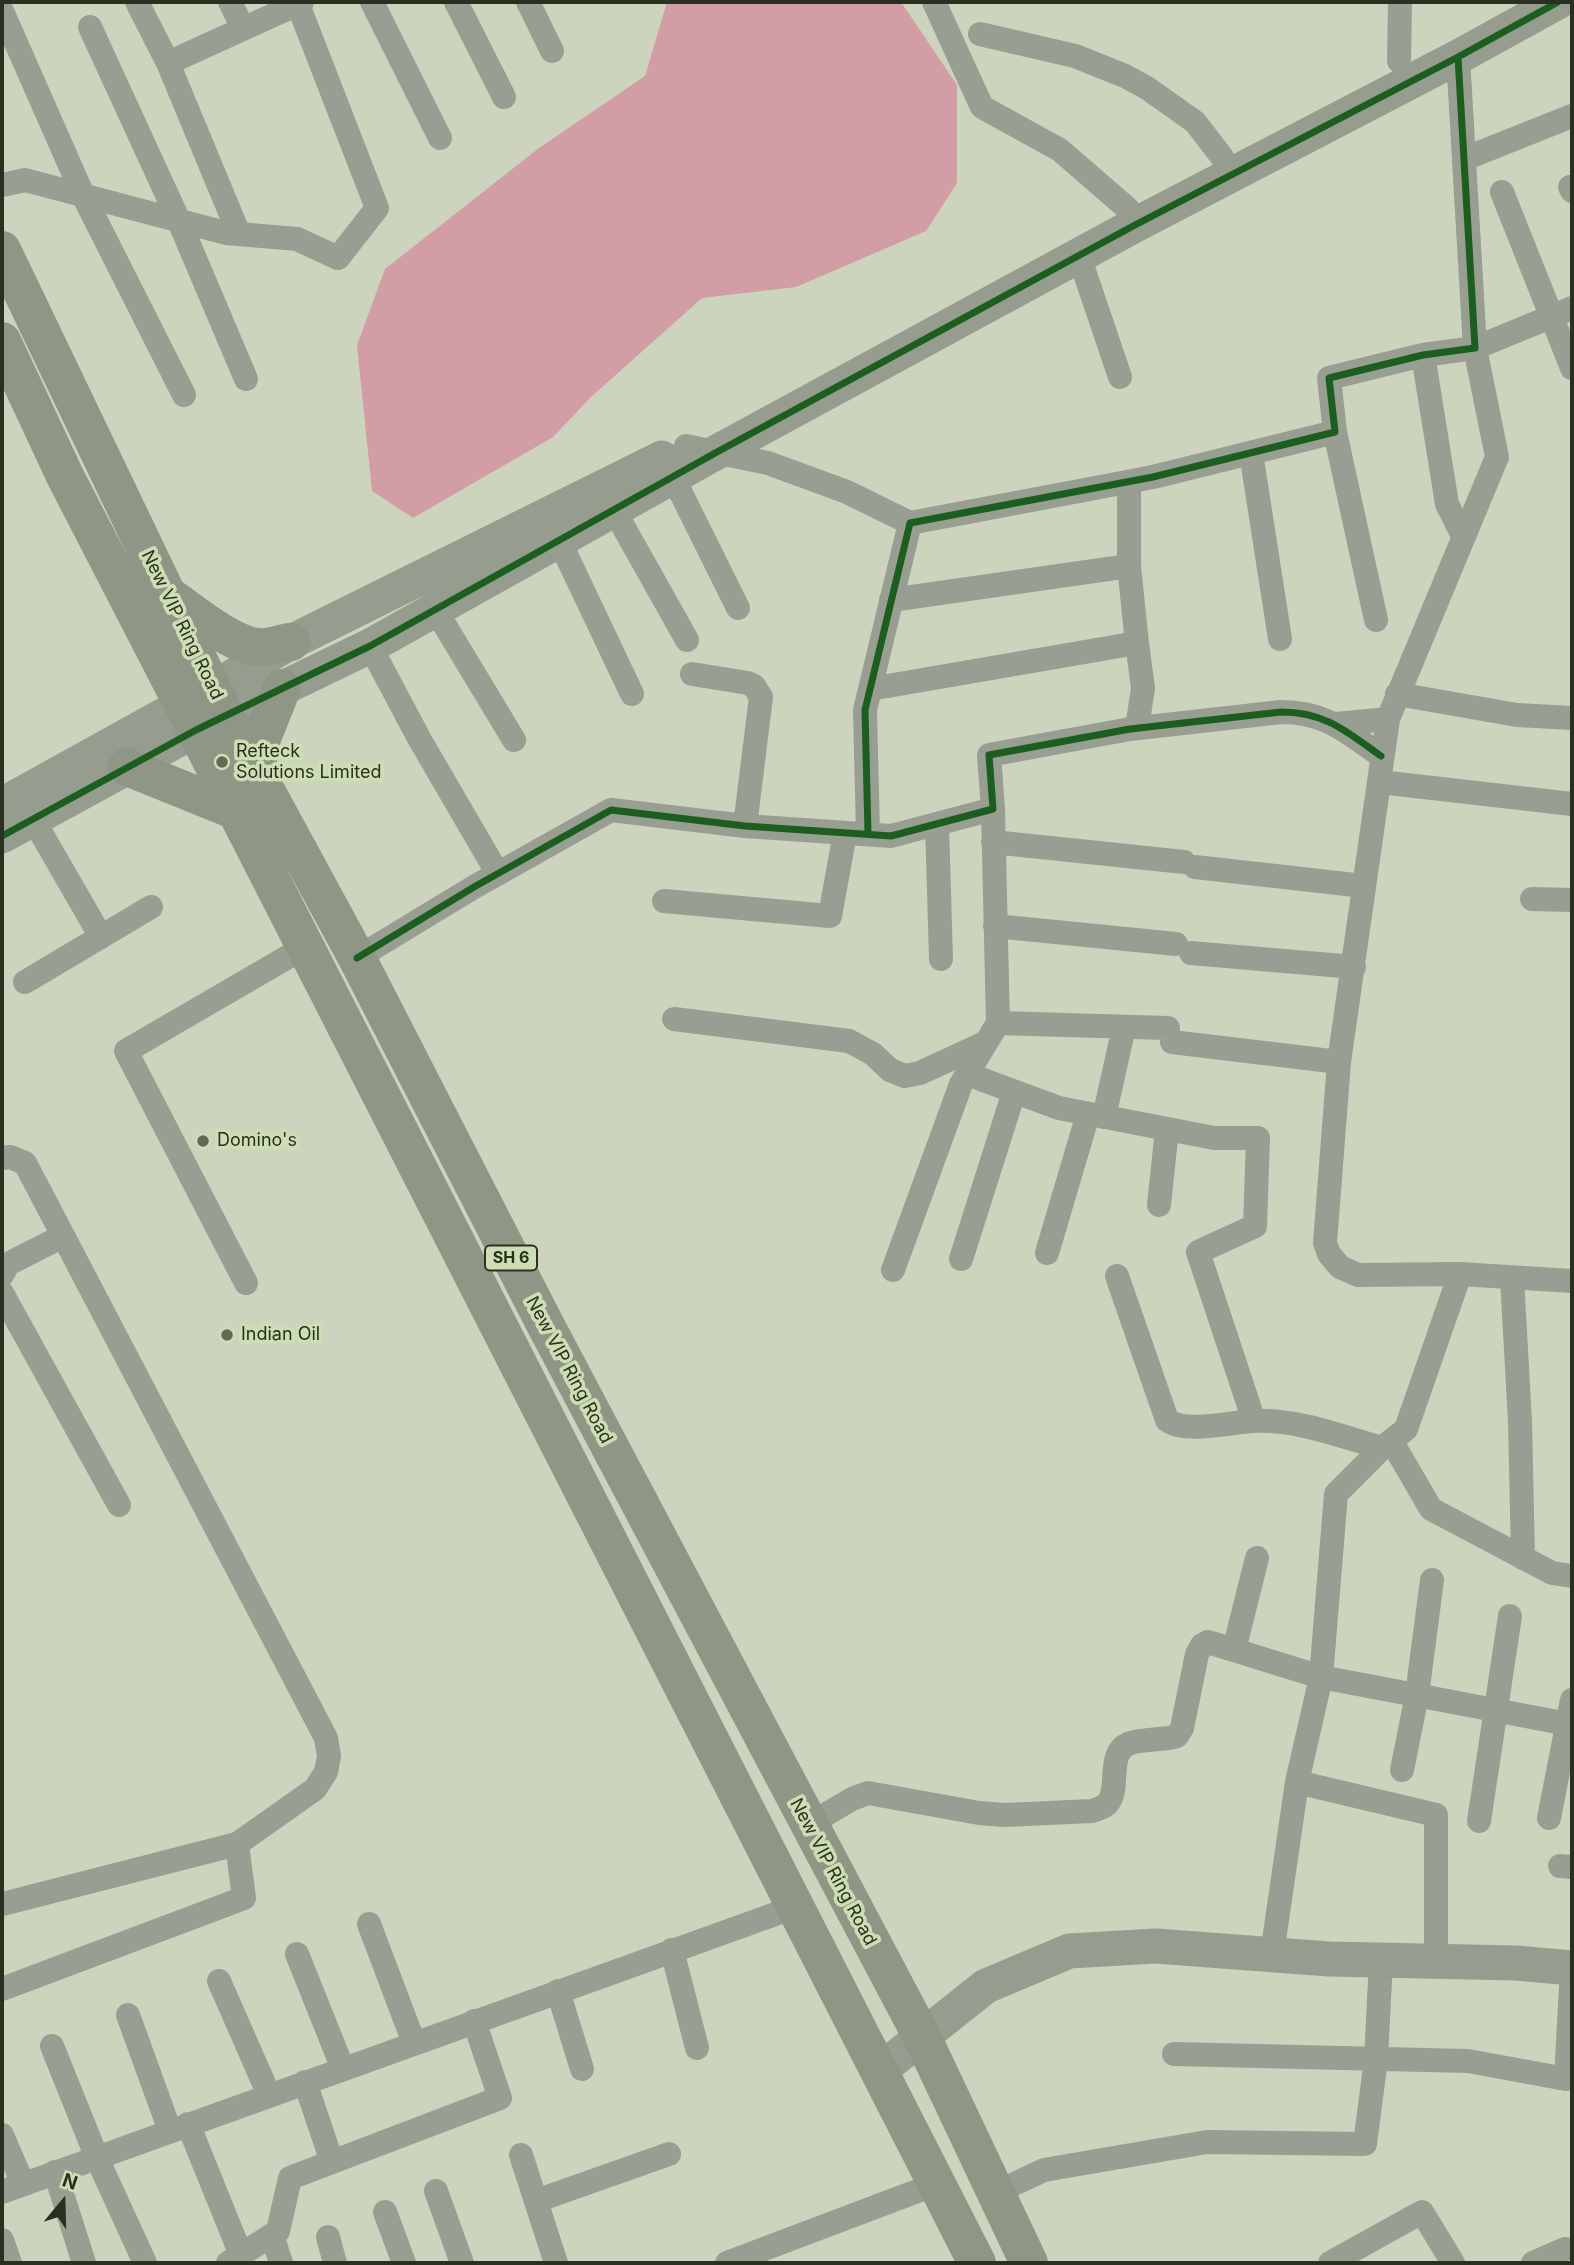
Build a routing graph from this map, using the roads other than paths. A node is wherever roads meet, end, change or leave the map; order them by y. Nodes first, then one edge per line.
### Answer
1 (137, 2) edge
2 (230, 2) edge
3 (299, 2) edge
4 (372, 2) edge
5 (456, 2) edge
6 (528, 2) edge
7 (934, 2) edge
8 (1400, 2) edge
9 (1510, 2) edge
10 (1558, 2) edge
11 (2, 11) edge
12 (90, 27) dead end
13 (243, 28) junction
14 (980, 34) dead end
15 (552, 51) dead end
16 (1458, 57) junction
17 (1399, 61) junction
18 (168, 64) junction
19 (505, 97) dead end
20 (1572, 116) edge
21 (440, 138) dead end
22 (1222, 157) junction
23 (1464, 159) junction
24 (2, 185) edge
25 (1502, 192) dead end
26 (83, 195) junction
27 (1132, 217) junction
28 (179, 221) junction
29 (239, 234) junction
30 (2, 250) edge
31 (1079, 256) junction
32 (1561, 313) edge
33 (2, 341) edge
34 (1475, 348) junction
35 (1423, 355) junction
36 (1572, 368) edge
37 (1120, 377) dead end
38 (246, 379) dead end
39 (184, 395) dead end
40 (1335, 432) junction
41 (702, 449) junction
42 (1251, 453) junction
43 (673, 477) junction
44 (1129, 482) junction
45 (614, 510) junction
46 (910, 523) junction
47 (1463, 536) junction
48 (559, 540) junction
49 (1129, 566) junction
50 (167, 595) junction
51 (891, 600) junction
52 (738, 608) dead end
53 (435, 610) junction
54 (1377, 620) dead end
55 (1280, 639) dead end
56 (687, 640) dead end
57 (291, 642) junction
58 (1137, 643) junction
59 (370, 646) junction
60 (692, 674) dead end
61 (282, 688) junction
62 (1143, 688) junction
63 (870, 689) junction
64 (632, 694) dead end
65 (1398, 694) junction
66 (204, 709) junction
67 (1572, 718) edge
68 (1388, 719) junction
69 (1336, 724) junction
70 (1168, 726) junction
71 (1137, 728) junction
72 (514, 740) dead end
73 (1381, 756) junction
74 (127, 767) junction
75 (256, 772) junction
76 (1380, 782) junction
77 (1572, 804) edge
78 (993, 809) junction
79 (236, 811) junction
80 (17, 812) edge
81 (937, 824) junction
82 (746, 826) junction
83 (856, 834) junction
84 (2, 836) edge
85 (993, 842) junction
86 (498, 874) junction
87 (1364, 886) junction
88 (1532, 899) dead end
89 (1572, 900) edge
90 (664, 901) dead end
91 (151, 907) dead end
92 (995, 926) junction
93 (101, 937) junction
94 (305, 947) junction
95 (357, 958) junction
96 (941, 959) dead end
97 (1354, 967) junction
98 (25, 982) dead end
99 (674, 1019) dead end
100 (1124, 1027) junction
101 (992, 1033) junction
102 (409, 1059) junction
103 (1339, 1062) junction
104 (967, 1074) junction
105 (372, 1079) junction
106 (1014, 1092) junction
107 (1096, 1115) junction
108 (1167, 1129) junction
109 (2, 1158) edge
110 (1159, 1205) dead end
111 (63, 1236) junction
112 (1047, 1253) dead end
113 (961, 1259) dead end
114 (893, 1270) dead end
115 (1460, 1274) junction
116 (2, 1275) edge
117 (1117, 1276) dead end
118 (1511, 1278) junction
119 (1572, 1281) edge
120 (246, 1283) dead end
121 (2, 1293) edge
122 (545, 1324) junction
123 (508, 1344) junction
124 (1254, 1421) junction
125 (1387, 1445) junction
126 (119, 1505) dead end
127 (1257, 1558) dead end
128 (1523, 1558) junction
129 (1572, 1576) edge
130 (1432, 1580) dead end
131 (1510, 1616) dead end
132 (1234, 1650) junction
133 (1321, 1677) junction
134 (1417, 1695) junction
135 (1572, 1700) edge
136 (1497, 1710) junction
137 (1568, 1724) junction
138 (1402, 1770) dead end
139 (1297, 1782) junction
140 (1549, 1818) dead end
141 (1479, 1821) dead end
142 (808, 1825) junction
143 (237, 1844) junction
144 (4, 1897) edge
145 (795, 1907) junction
146 (369, 1924) dead end
147 (672, 1951) junction
148 (297, 1954) dead end
149 (1272, 1954) junction
150 (1381, 1960) junction
151 (1436, 1961) junction
152 (1572, 1968) edge
153 (219, 1981) dead end
154 (2, 1989) edge
155 (558, 1991) junction
156 (128, 2015) dead end
157 (474, 2021) junction
158 (922, 2037) junction
159 (414, 2043) junction
160 (52, 2046) dead end
161 (696, 2048) dead end
162 (1174, 2054) dead end
163 (1376, 2059) junction
164 (343, 2069) junction
165 (582, 2069) dead end
166 (879, 2071) junction
167 (305, 2082) junction
168 (269, 2095) junction
169 (179, 2128) junction
170 (2, 2135) edge
171 (669, 2154) dead end
172 (521, 2155) dead end
173 (97, 2158) junction
174 (332, 2162) junction
175 (55, 2172) junction
176 (936, 2184) junction
177 (12, 2188) edge
178 (436, 2191) dead end
179 (995, 2193) junction
180 (536, 2201) junction
181 (386, 2212) dead end
182 (272, 2235) junction
183 (328, 2236) dead end
184 (2, 2240) edge
185 (1566, 2249) dead end
186 (1368, 2254) edge
187 (234, 2259) edge
188 (10, 2263) edge
189 (84, 2263) edge
190 (145, 2263) edge
191 (281, 2263) edge
192 (335, 2263) edge
193 (404, 2263) edge
194 (462, 2263) edge
195 (556, 2263) edge
196 (727, 2263) edge
197 (976, 2263) edge
198 (1029, 2263) edge
199 (1330, 2263) edge
200 (1452, 2263) edge
201 (1533, 2263) edge

1 - 18 street
2 - 13 street
3 - 13 street
3 - 29 street
4 - 21 street
5 - 19 street
6 - 15 street
7 - 27 street
8 - 17 street
9 - 17 street
10 - 16 street
11 - 26 street
12 - 28 street
13 - 18 street
14 - 22 street
16 - 23 street
16 - 27 street
17 - 22 street
18 - 29 street
20 - 23 street
22 - 27 street
23 - 34 street
24 - 26 street
25 - 32 street
26 - 28 street
26 - 39 street
27 - 31 street
27 - 41 street
28 - 29 street
28 - 38 street
30 - 50 main road, New VIP Ring Road / SH 6
31 - 37 street
31 - 41 street
32 - 34 street
32 - 36 street
33 - 66 main road, New VIP Ring Road / SH 6
34 - 35 street
34 - 47 street
35 - 40 street
35 - 47 street
40 - 42 street
40 - 54 street
41 - 43 street
41 - 46 street
41 - 57 street
42 - 44 street
42 - 55 street
43 - 45 street
43 - 52 street
44 - 46 street
44 - 49 street
45 - 48 street
45 - 56 street
46 - 51 street
47 - 65 street
48 - 53 street
48 - 64 street
49 - 51 street
49 - 58 street
50 - 57 main road
50 - 66 main road, New VIP Ring Road / SH 6
51 - 63 street
53 - 59 street
53 - 72 street
57 - 66 street
58 - 62 street
58 - 63 street
59 - 61 street
59 - 86 street
60 - 82 street
61 - 66 street
61 - 75 main road
62 - 70 street
62 - 71 street
63 - 83 street
65 - 67 street
65 - 68 street
66 - 74 street
66 - 75 main road, New VIP Ring Road / SH 6
66 - 79 main road, New VIP Ring Road / SH 6
66 - 80 street
68 - 69 street
68 - 73 street
69 - 70 street
69 - 73 street
70 - 71 street
71 - 78 street
73 - 76 street
74 - 79 main road
74 - 80 street
75 - 95 main road, New VIP Ring Road / SH 6
76 - 77 street
76 - 87 street
78 - 81 street
78 - 85 street
79 - 94 main road, New VIP Ring Road / SH 6
80 - 84 street
80 - 93 street
81 - 83 street
81 - 96 street
82 - 83 street
82 - 86 street
83 - 90 street
85 - 87 street
85 - 92 street
86 - 95 street
87 - 97 street
88 - 89 street
91 - 93 street
92 - 97 street
92 - 101 street
93 - 98 street
94 - 105 main road, New VIP Ring Road / SH 6
94 - 120 street
95 - 102 main road, New VIP Ring Road / SH 6
97 - 103 street
99 - 101 street
100 - 101 street
100 - 103 street
100 - 107 street
101 - 104 street
102 - 105 main road
102 - 122 main road, New VIP Ring Road / SH 6
103 - 115 street
104 - 106 street
104 - 114 street
105 - 123 main road, New VIP Ring Road / SH 6
106 - 107 street
106 - 113 street
107 - 108 street
107 - 112 street
108 - 110 street
108 - 124 street
109 - 111 street
111 - 116 street
111 - 143 street
115 - 118 street
115 - 125 street
117 - 124 street
118 - 119 street
118 - 128 street
121 - 126 street
122 - 123 main road
122 - 142 main road, New VIP Ring Road / SH 6
123 - 145 main road, New VIP Ring Road / SH 6
124 - 125 street
125 - 128 street
125 - 133 street
127 - 132 street
128 - 129 street
130 - 134 street
131 - 136 street
132 - 133 street
132 - 142 street
133 - 134 street
133 - 139 street
134 - 136 street
134 - 138 street
135 - 137 street
136 - 137 street
136 - 141 street
137 - 140 street
139 - 149 street
139 - 151 street
142 - 158 main road, New VIP Ring Road / SH 6
143 - 144 street
143 - 154 street
145 - 147 street
145 - 166 main road, New VIP Ring Road / SH 6
146 - 159 street
147 - 155 street
147 - 161 street
148 - 164 street
149 - 150 street
149 - 158 street
150 - 151 street
150 - 163 street
151 - 152 street
152 - 163 street
153 - 168 street
155 - 157 street
155 - 165 street
156 - 169 street
157 - 159 street
157 - 174 street
158 - 166 street
158 - 179 main road, New VIP Ring Road / SH 6
159 - 164 street
160 - 173 street
162 - 163 street
163 - 179 street
164 - 167 street
166 - 176 main road, New VIP Ring Road / SH 6
167 - 168 street
167 - 174 street
168 - 169 street
169 - 173 street
169 - 187 street
170 - 177 street
171 - 180 street
172 - 180 street
173 - 175 street
173 - 190 street
174 - 182 street
175 - 177 street
175 - 189 street
176 - 196 street
176 - 197 main road, New VIP Ring Road / SH 6
178 - 194 street
179 - 198 main road, New VIP Ring Road / SH 6
180 - 195 street
181 - 193 street
182 - 187 street
182 - 191 street
183 - 192 street
184 - 188 street
185 - 201 street
186 - 199 street
186 - 200 street

